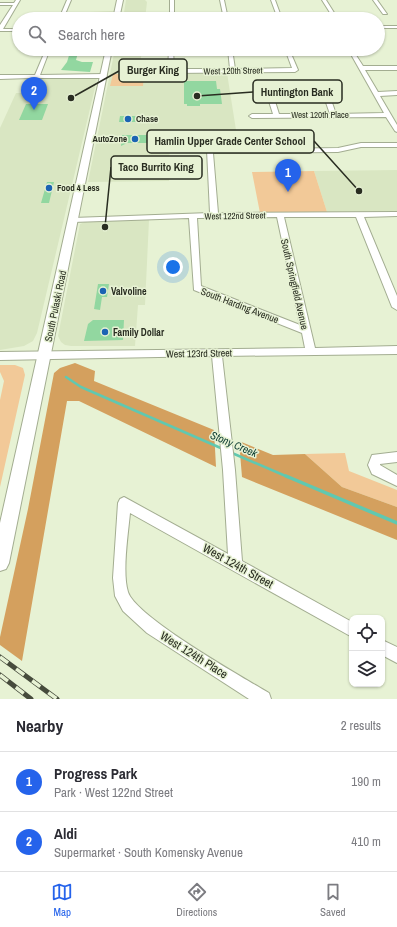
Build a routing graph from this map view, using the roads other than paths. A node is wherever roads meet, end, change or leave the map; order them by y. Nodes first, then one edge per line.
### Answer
1 (69, 0) edge
2 (120, 0) edge
3 (172, 0) edge
4 (222, 0) edge
5 (273, 0) edge
6 (324, 0) edge
7 (375, 0) edge
8 (17, 2) edge
9 (0, 4) edge
10 (64, 12) edge
11 (117, 12) edge
12 (172, 12) edge
13 (225, 12) edge
14 (277, 12) edge
15 (332, 12) edge
16 (386, 13) dead end
17 (385, 27) edge
18 (397, 27) edge
19 (0, 30) edge
20 (12, 30) edge
21 (45, 56) edge
22 (108, 56) edge
23 (171, 56) edge
24 (231, 56) edge
25 (290, 56) edge
26 (354, 56) edge
27 (360, 68) junction
28 (397, 68) edge
29 (234, 71) junction
30 (104, 76) junction
31 (0, 77) edge
32 (35, 77) junction
33 (29, 86) dead end
34 (270, 94) dead end
35 (326, 94) dead end
36 (376, 94) junction
37 (397, 94) edge
38 (276, 115) junction
39 (334, 115) junction
40 (388, 115) junction
41 (252, 116) dead end
42 (397, 130) edge
43 (397, 145) edge
44 (359, 214) junction
45 (397, 214) edge
46 (280, 215) junction
47 (193, 216) junction
48 (214, 216) junction
49 (73, 220) junction
50 (397, 307) edge
51 (306, 331) junction
52 (397, 350) edge
53 (311, 352) junction
54 (217, 353) junction
55 (45, 355) junction
56 (0, 356) edge
57 (397, 457) edge
58 (397, 480) edge
59 (0, 563) edge
60 (235, 564) junction
61 (128, 606) joint
62 (349, 628) edge
63 (385, 649) edge
64 (397, 655) edge
65 (263, 699) edge

1 - 10 street
2 - 11 main road
3 - 12 street
4 - 13 street
5 - 14 street
6 - 15 street
7 - 16 street
8 - 9 street
8 - 19 street
17 - 18 street
19 - 20 street
21 - 32 street
22 - 30 main road, South Pulaski Road
23 - 29 street, West 120th Street
24 - 29 street
25 - 29 street, West 120th Street
26 - 27 street
27 - 28 street
27 - 36 street
30 - 32 street
30 - 49 main road, South Pulaski Road
31 - 32 street
32 - 33 street
34 - 38 street
35 - 39 street
36 - 37 street
36 - 40 street
38 - 39 street, West 120th Place
38 - 41 street, West 120th Place
39 - 40 street, West 120th Place
40 - 42 street
43 - 48 street
44 - 45 street, West 122nd Street
44 - 46 street, West 122nd Street
44 - 50 street
46 - 48 street, West 122nd Street
46 - 51 street, South Springfield Avenue
47 - 48 street, West 122nd Street
47 - 49 street, West 122nd Street
47 - 51 street, South Harding Avenue
49 - 55 main road, South Pulaski Road
51 - 53 street, South Springfield Avenue
52 - 53 street, West 123rd Street
53 - 54 street, West 123rd Street
54 - 55 street, West 123rd Street
54 - 60 street
55 - 56 street, West 123rd Street
55 - 59 main road, South Pulaski Road
57 - 58 street
60 - 61 street, West 124th Street
60 - 62 street, West 124th Street
61 - 65 street, West 124th Place
63 - 64 street

